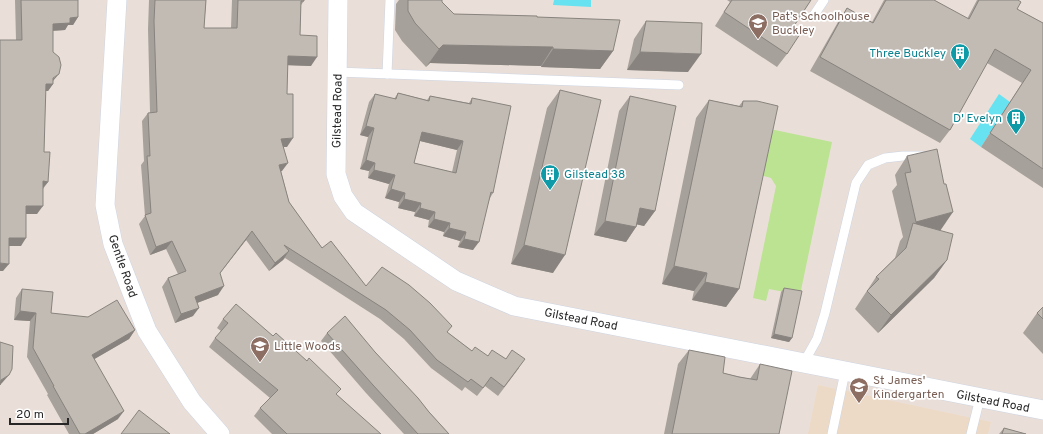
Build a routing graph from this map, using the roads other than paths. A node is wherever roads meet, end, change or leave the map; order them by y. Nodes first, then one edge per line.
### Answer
1 (117, 0) edge
2 (338, 0) edge
3 (390, 0) edge
4 (824, 0) edge
5 (814, 15) dead end
6 (337, 72) junction
7 (387, 74) junction
8 (678, 85) dead end
9 (930, 161) edge
10 (803, 364) junction
11 (845, 372) junction
12 (980, 398) junction
13 (1043, 410) edge
14 (220, 434) edge
15 (832, 434) edge
16 (971, 434) edge

1 - 14 street, Gentle Road
2 - 6 street, Gilstead Road
3 - 7 lane
4 - 5 lane
6 - 7 lane
6 - 10 street, Gilstead Road
7 - 8 lane
9 - 10 lane
10 - 11 street, Gilstead Road
11 - 12 street, Gilstead Road
11 - 15 lane
12 - 13 street, Gilstead Road
12 - 16 lane

